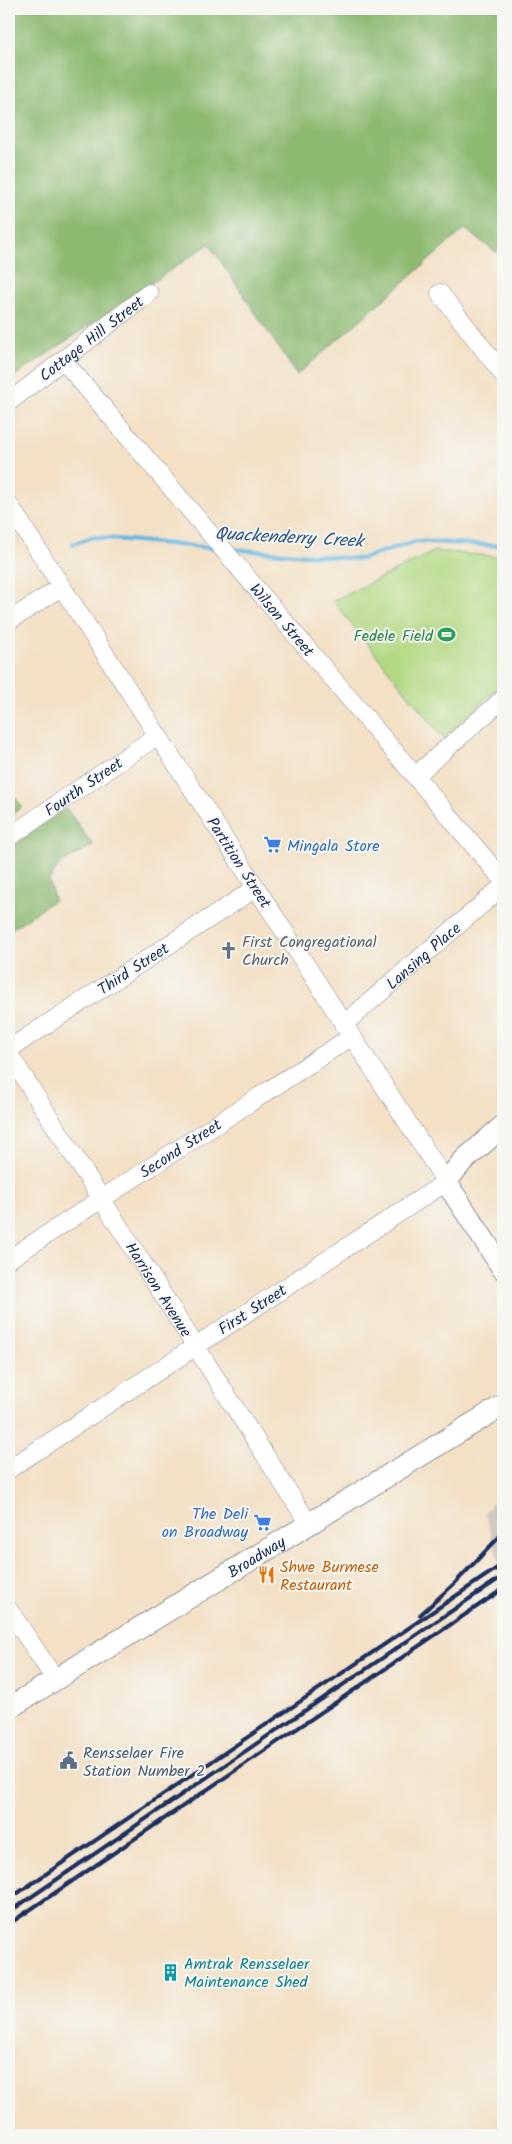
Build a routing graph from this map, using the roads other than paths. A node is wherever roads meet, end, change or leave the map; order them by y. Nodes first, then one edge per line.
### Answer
1 (149, 293) dead end
2 (440, 294) dead end
3 (63, 360) junction
4 (503, 374) edge
5 (9, 402) edge
6 (9, 505) edge
7 (61, 587) junction
8 (9, 621) edge
9 (503, 699) edge
10 (158, 735) junction
11 (415, 776) junction
12 (9, 836) edge
13 (503, 880) edge
14 (503, 886) edge
15 (256, 888) junction
16 (347, 1031) junction
17 (9, 1048) edge
18 (9, 1054) edge
19 (503, 1126) edge
20 (446, 1182) junction
21 (101, 1199) junction
22 (9, 1259) edge
23 (503, 1269) edge
24 (195, 1346) junction
25 (503, 1405) edge
26 (9, 1469) edge
27 (309, 1524) junction
28 (9, 1610) edge
29 (55, 1680) junction
30 (9, 1708) edge

1 - 3 street, Cottage Hill Street
2 - 4 street
3 - 5 street, Cottage Hill Street
3 - 11 street, Wilson Street
6 - 7 street, Partition Street
7 - 8 street
7 - 10 street, Partition Street
9 - 11 street
10 - 12 street, Fourth Street
10 - 15 street, Partition Street
11 - 13 street, Wilson Street
14 - 16 street, Lansing Place
15 - 16 street, Partition Street
15 - 17 street, Third Street
16 - 20 street, Partition Street
16 - 21 street, Second Street
18 - 21 street, Harrison Avenue
19 - 20 street
20 - 23 street, Partition Street
20 - 24 street, First Street
21 - 22 street, Second Street
21 - 24 street, Harrison Avenue
24 - 26 street, First Street
24 - 27 street, Harrison Avenue
25 - 27 street, Broadway
27 - 29 street, Broadway
28 - 29 street
29 - 30 street, Broadway

